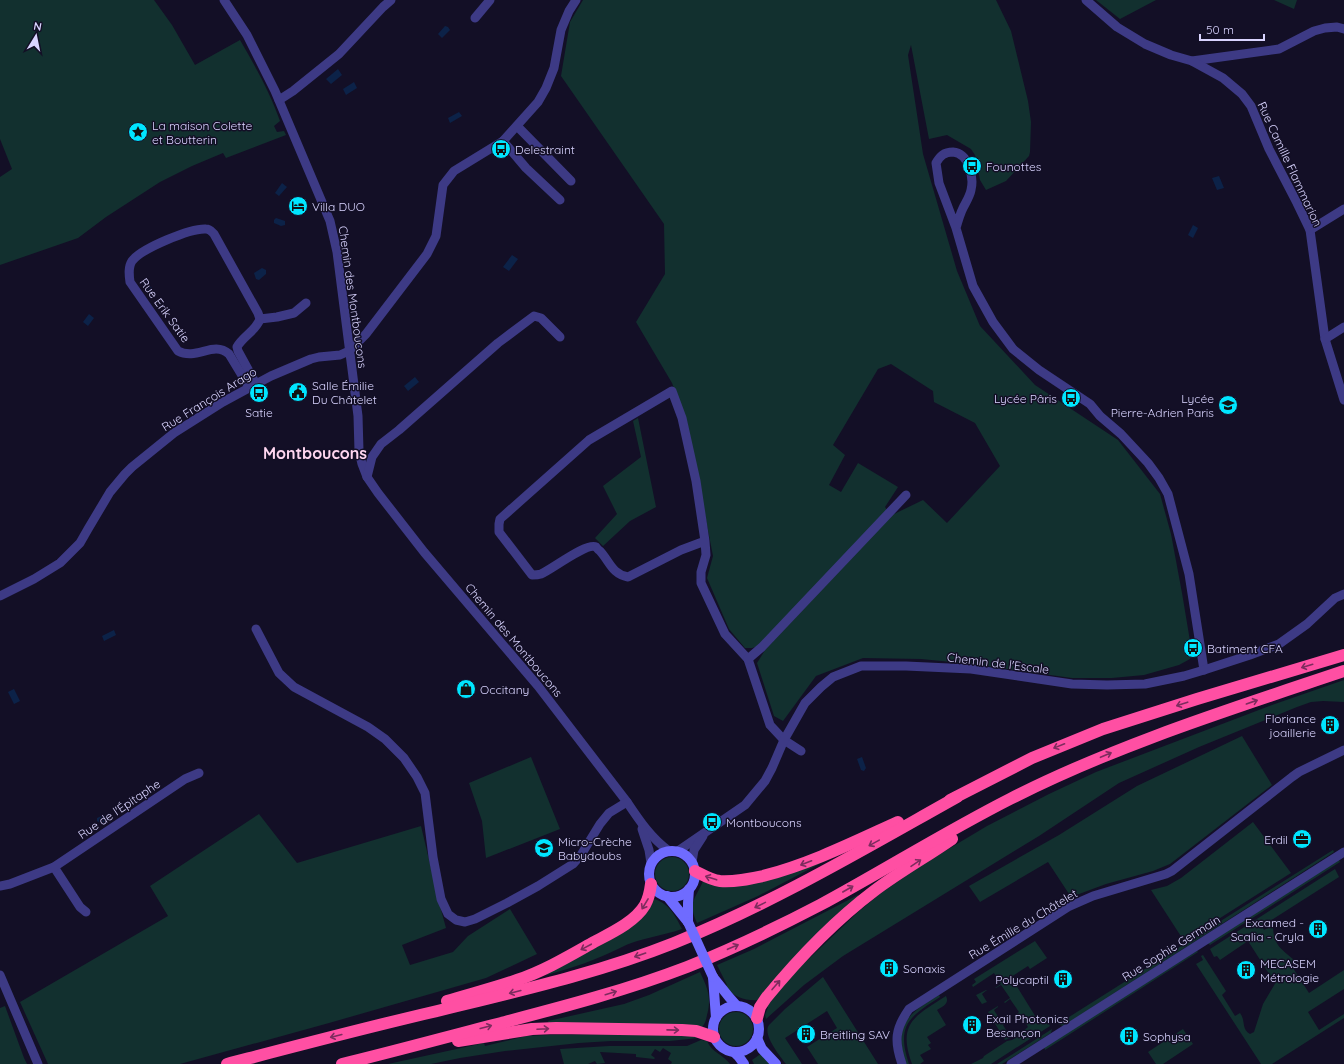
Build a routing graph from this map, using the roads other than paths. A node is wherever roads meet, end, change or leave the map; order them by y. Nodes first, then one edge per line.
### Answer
1 (224, 0) edge
2 (391, 0) edge
3 (490, 0) edge
4 (576, 0) edge
5 (1086, 0) edge
6 (475, 18) dead end
7 (1344, 29) edge
8 (1192, 61) junction
9 (279, 100) junction
10 (517, 126) junction
11 (503, 142) junction
12 (571, 181) dead end
13 (560, 200) dead end
14 (1344, 209) edge
15 (956, 228) junction
16 (1310, 230) junction
17 (306, 303) dead end
18 (260, 319) junction
19 (1344, 326) edge
20 (560, 338) dead end
21 (1325, 339) junction
22 (349, 351) junction
23 (252, 385) junction
24 (1344, 400) edge
25 (367, 477) junction
26 (906, 495) dead end
27 (705, 541) junction
28 (1344, 594) edge
29 (0, 596) edge
30 (256, 629) dead end
31 (1344, 655) edge
32 (748, 659) junction
33 (1204, 670) junction
34 (1344, 671) edge
35 (784, 740) junction
36 (1344, 750) edge
37 (801, 751) dead end
38 (199, 774) dead end
39 (957, 797) junction
40 (1007, 800) junction
41 (627, 802) junction
42 (639, 822) junction
43 (704, 833) junction
44 (674, 851) junction
45 (1344, 852) edge
46 (651, 863) junction
47 (694, 866) junction
48 (54, 867) junction
49 (651, 884) junction
50 (0, 886) edge
51 (689, 889) junction
52 (666, 896) junction
53 (86, 912) dead end
54 (688, 922) junction
55 (0, 975) edge
56 (713, 977) junction
57 (3, 989) edge
58 (738, 1006) junction
59 (716, 1018) junction
60 (756, 1018) junction
61 (374, 1026) junction
62 (714, 1036) junction
63 (757, 1038) junction
64 (734, 1052) junction
65 (380, 1054) junction
66 (38, 1064) edge
67 (227, 1064) edge
68 (342, 1064) edge
69 (744, 1064) edge
70 (776, 1064) edge
71 (902, 1064) edge
72 (1011, 1064) edge

1 - 9 street, Chemin des Montboucons
2 - 9 street
3 - 6 street
4 - 10 street
5 - 8 street
7 - 8 street
8 - 16 street, Rue Camille Flammarion
9 - 22 street, Chemin des Montboucons
10 - 11 street
10 - 12 street
11 - 13 street
11 - 22 street
14 - 16 street
15 - 15 street
15 - 33 street
16 - 21 street, Rue Camille Flammarion
17 - 18 street
18 - 23 street
18 - 23 street, Rue Erik Satie
19 - 21 street
20 - 25 street
21 - 24 street, Rue Camille Flammarion
22 - 23 street, Rue François Arago
22 - 25 street, Chemin des Montboucons
23 - 29 street, Rue François Arago
25 - 41 street, Chemin des Montboucons
26 - 32 street
27 - 27 street
27 - 32 street
28 - 33 street, Chemin de l'Escale
30 - 41 street
31 -> 39 highway
32 - 35 street
33 - 35 street, Chemin de l'Escale
40 -> 34 highway
35 - 37 street
35 - 43 street, Chemin de l'Escale
36 - 71 street, Rue Émilie du Châtelet
38 - 48 street, Rue de l'Épitaphe
39 -> 47 highway
39 -> 61 highway
60 -> 40 highway
65 -> 40 highway
41 - 42 street, Chemin des Montboucons
42 - 44 street, Chemin des Montboucons
42 - 46 street, Chemin des Montboucons
43 - 44 street, Chemin de l'Escale
43 - 47 street, Chemin de l'Escale
44 - 46 street
44 - 47 street
45 - 72 street, Rue Sophie Germain
46 - 49 street
47 - 51 street
48 - 50 street, Rue de l'Épitaphe
48 - 53 street
49 - 52 street
49 -> 61 highway
51 - 52 street
51 - 54 street
52 - 54 street
54 - 56 street, bridge
55 - 57 street
56 - 58 street
56 - 59 street
57 - 66 street
58 - 59 street
58 - 60 street
59 - 62 street
60 - 63 street
61 -> 67 highway
62 - 64 street
65 -> 62 highway
63 - 64 street
63 - 70 street
64 - 69 street
65 - 68 highway

